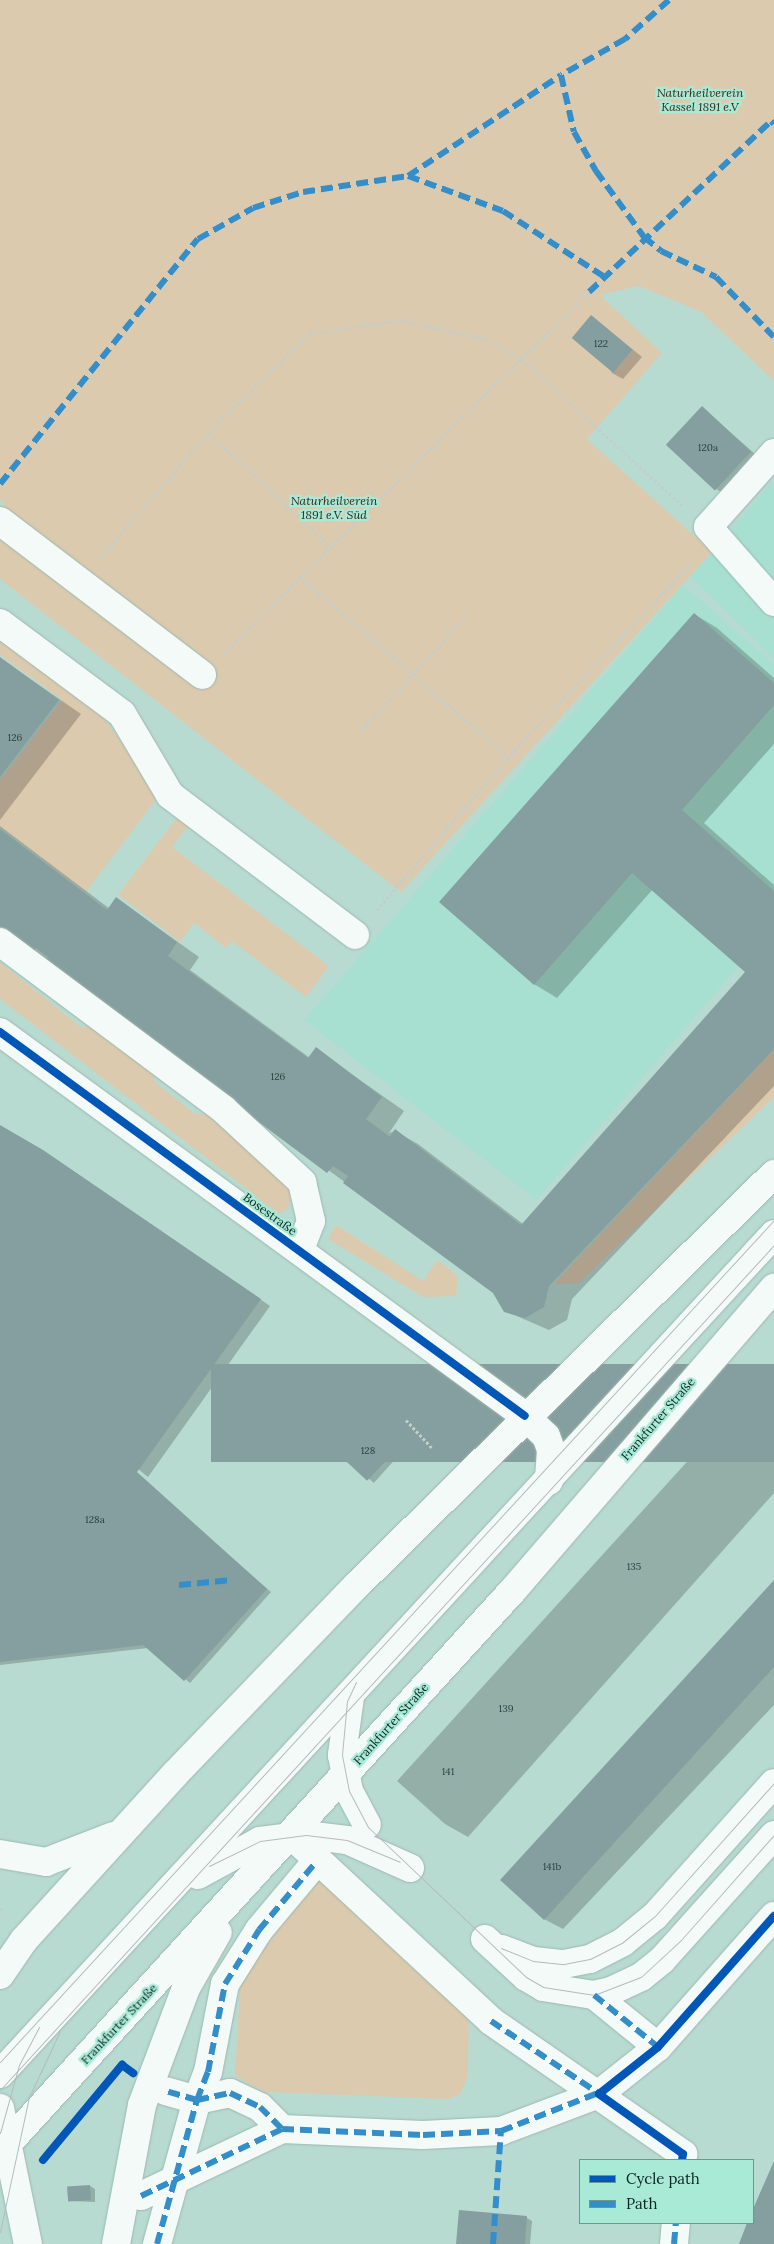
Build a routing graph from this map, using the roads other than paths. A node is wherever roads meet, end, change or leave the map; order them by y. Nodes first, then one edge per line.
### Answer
1 (774, 453) edge
2 (0, 520) edge
3 (771, 588) edge
4 (0, 623) edge
5 (202, 674) road end
6 (355, 935) road end
7 (0, 942) edge
8 (0, 1032) edge
9 (774, 1174) edge
10 (774, 1234) edge
11 (300, 1249) junction
12 (774, 1288) edge
13 (525, 1416) junction
14 (549, 1481) junction
15 (523, 1509) junction
16 (350, 1697) junction
17 (345, 1774) junction
18 (774, 1783) edge
19 (367, 1825) dead end
20 (123, 1831) junction
21 (774, 1834) edge
22 (291, 1835) junction
23 (0, 1854) edge
24 (316, 1862) dead end
25 (410, 1868) dead end
26 (179, 1879) junction
27 (240, 1891) junction
28 (774, 1916) edge
29 (0, 1975) edge
30 (594, 1995) junction
31 (658, 2047) junction
32 (0, 2074) edge
33 (166, 2091) dead end
34 (599, 2094) junction
35 (197, 2100) junction
36 (0, 2108) edge
37 (282, 2129) junction
38 (4, 2148) edge
39 (682, 2159) edge
40 (179, 2178) junction
41 (141, 2196) dead end
42 (676, 2224) edge
43 (28, 2244) edge
44 (116, 2244) edge
45 (157, 2244) edge
46 (674, 2244) edge

1 - 3 main road
2 - 5 main road
4 - 6 main road
7 - 11 main road
8 - 11 main road, Bosestraße
9 - 13 main road
10 - 14 main road
11 - 13 main road, Bosestraße
12 - 17 main road, Frankfurter Straße
13 - 14 main road
13 - 15 main road
13 - 20 main road
14 - 15 main road
15 - 16 main road
16 - 17 main road
16 - 26 main road
17 - 19 main road
17 - 22 main road, Frankfurter Straße
18 - 30 main road
20 - 23 main road
20 - 29 main road
21 - 30 main road
22 - 25 main road
22 - 26 main road
22 - 27 main road, Frankfurter Straße
22 - 34 main road
24 - 35 main road
26 - 32 main road
27 - 38 main road, Frankfurter Straße
27 - 44 main road
28 - 31 main road
30 - 31 main road
31 - 34 main road
33 - 35 main road
34 - 37 main road
34 - 39 main road
35 - 37 main road
35 - 40 main road
36 - 38 main road
37 - 40 main road
38 - 43 main road
40 - 41 main road
40 - 45 main road
42 - 46 main road

